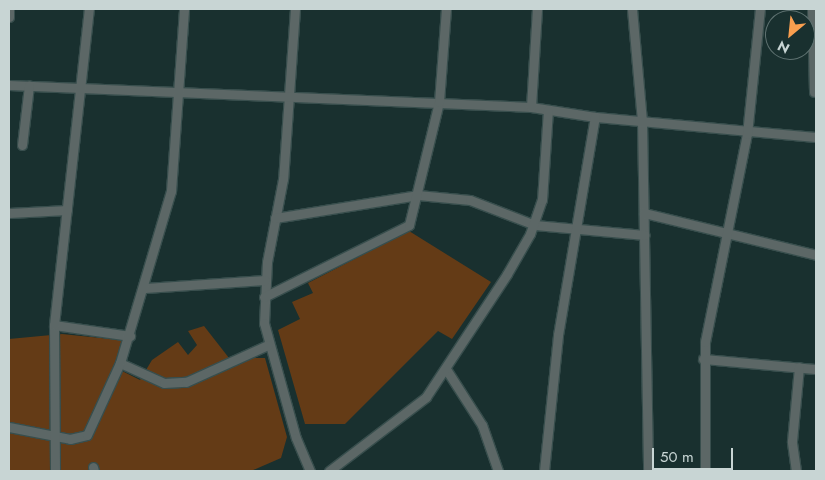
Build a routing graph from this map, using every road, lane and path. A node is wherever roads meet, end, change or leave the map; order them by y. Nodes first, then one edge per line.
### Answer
1 (9, 9) edge
2 (89, 9) edge
3 (184, 9) edge
4 (295, 9) edge
5 (446, 9) edge
6 (537, 9) edge
7 (632, 9) edge
8 (760, 9) edge
9 (812, 9) edge
10 (9, 17) edge
11 (9, 85) edge
12 (29, 85) junction
13 (82, 88) junction
14 (814, 92) dead end
15 (174, 94) junction
16 (290, 100) junction
17 (438, 102) junction
18 (531, 107) junction
19 (548, 110) junction
20 (595, 117) junction
21 (642, 121) junction
22 (747, 134) junction
23 (816, 137) edge
24 (22, 145) dead end
25 (418, 195) junction
26 (67, 210) junction
27 (9, 213) edge
28 (644, 213) junction
29 (275, 218) junction
30 (534, 224) junction
31 (574, 231) junction
32 (729, 234) junction
33 (645, 235) junction
34 (816, 255) edge
35 (265, 280) junction
36 (145, 288) junction
37 (264, 296) junction
38 (54, 325) junction
39 (130, 336) junction
40 (268, 345) junction
41 (703, 359) junction
42 (120, 363) junction
43 (799, 367) junction
44 (446, 369) junction
45 (816, 369) edge
46 (9, 427) edge
47 (55, 436) junction
48 (55, 471) edge
49 (310, 471) edge
50 (330, 471) edge
51 (498, 471) edge
52 (544, 471) edge
53 (648, 471) edge
54 (706, 471) edge
55 (796, 471) edge

1 - 10 street
2 - 13 street
3 - 15 street
4 - 16 street
5 - 17 street
6 - 18 street
7 - 21 street
8 - 22 street
9 - 14 street
11 - 12 street
12 - 13 street
12 - 24 street
13 - 15 street
13 - 26 street
15 - 16 street
15 - 36 street
16 - 17 street
16 - 29 street
17 - 18 street
17 - 25 street
18 - 19 street
19 - 20 street
19 - 30 street
20 - 21 street
20 - 31 street
21 - 22 street
21 - 28 street
22 - 23 street
22 - 32 street
25 - 29 street
25 - 30 street
25 - 37 street
26 - 27 street
26 - 38 street
28 - 32 street
28 - 33 street
29 - 35 street
30 - 31 street
30 - 44 street
31 - 33 street
31 - 52 street
32 - 34 street
32 - 41 street
33 - 53 street
35 - 36 street
35 - 37 street
36 - 39 street
37 - 40 street
38 - 39 street
38 - 47 street
39 - 42 street
40 - 42 street
40 - 49 street
41 - 43 street
41 - 54 street
42 - 47 street
43 - 45 street
43 - 55 street
44 - 50 street
44 - 51 street
46 - 47 street
47 - 48 street

